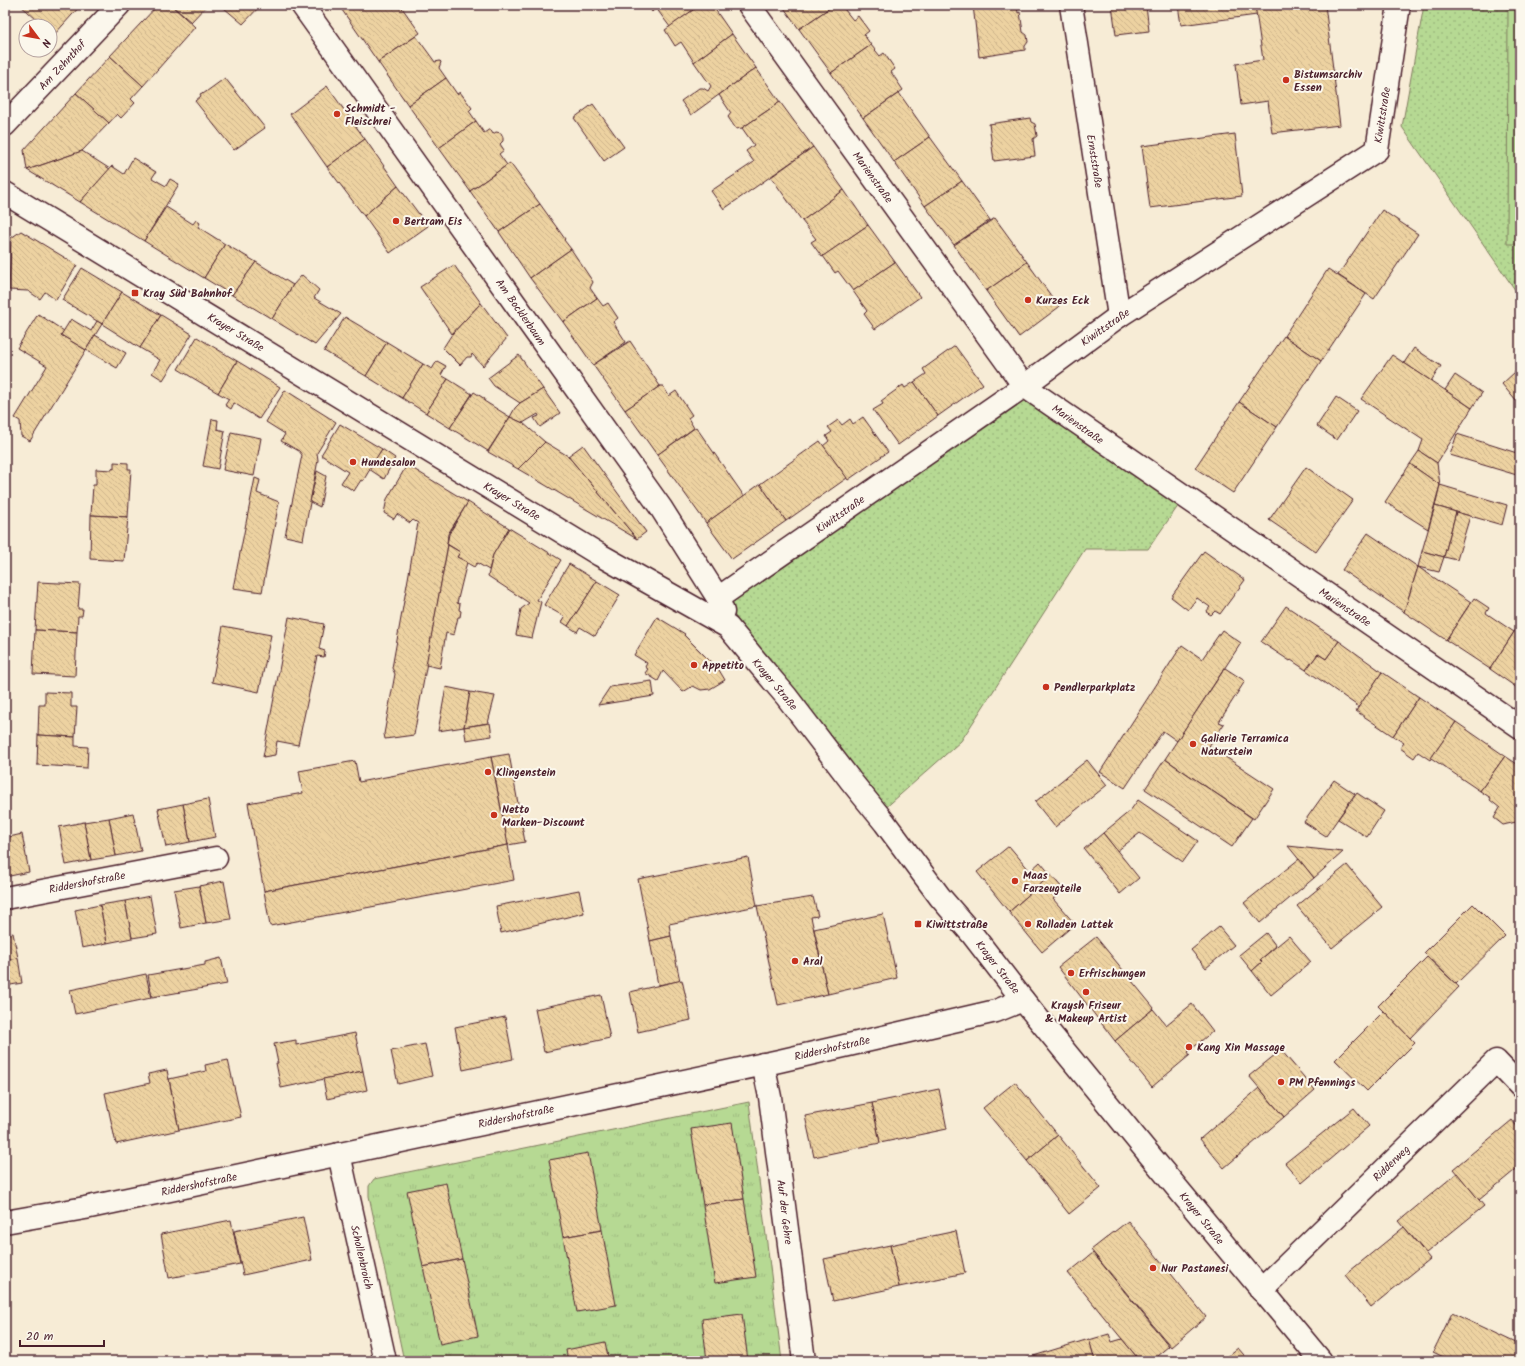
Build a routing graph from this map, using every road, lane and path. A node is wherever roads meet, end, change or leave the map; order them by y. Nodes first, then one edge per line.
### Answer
1 (119, 5) edge
2 (302, 5) edge
3 (749, 5) edge
4 (1071, 5) edge
5 (1399, 5) edge
6 (5, 125) edge
7 (5, 193) edge
8 (1118, 316) junction
9 (1024, 386) junction
10 (718, 598) junction
11 (728, 627) junction
12 (1520, 727) edge
13 (216, 858) dead end
14 (5, 898) edge
15 (1023, 1000) junction
16 (763, 1064) junction
17 (1520, 1086) edge
18 (339, 1154) junction
19 (5, 1222) edge
20 (1261, 1290) junction
21 (385, 1361) edge
22 (804, 1361) edge
23 (1321, 1361) edge

1 - 6 street, Am Zehnthof
2 - 10 street, Am Bocklerbaum
3 - 9 street, Marienstraße
4 - 8 street, Ernststraße
5 - 8 street, Kiwittstraße
7 - 11 street, Krayer Straße
8 - 9 street, Kiwittstraße
9 - 10 street, Kiwittstraße
9 - 12 street, Marienstraße
10 - 11 street, Am Bocklerbaum
11 - 15 street, Krayer Straße
13 - 14 street, Riddershofstraße
15 - 16 street, Riddershofstraße
15 - 20 street, Krayer Straße
16 - 18 street, Riddershofstraße
16 - 22 street, Auf der Gehre
17 - 20 street, Ridderweg
18 - 19 street, Riddershofstraße
18 - 21 street, Schollenbroich
20 - 23 street, Krayer Straße

